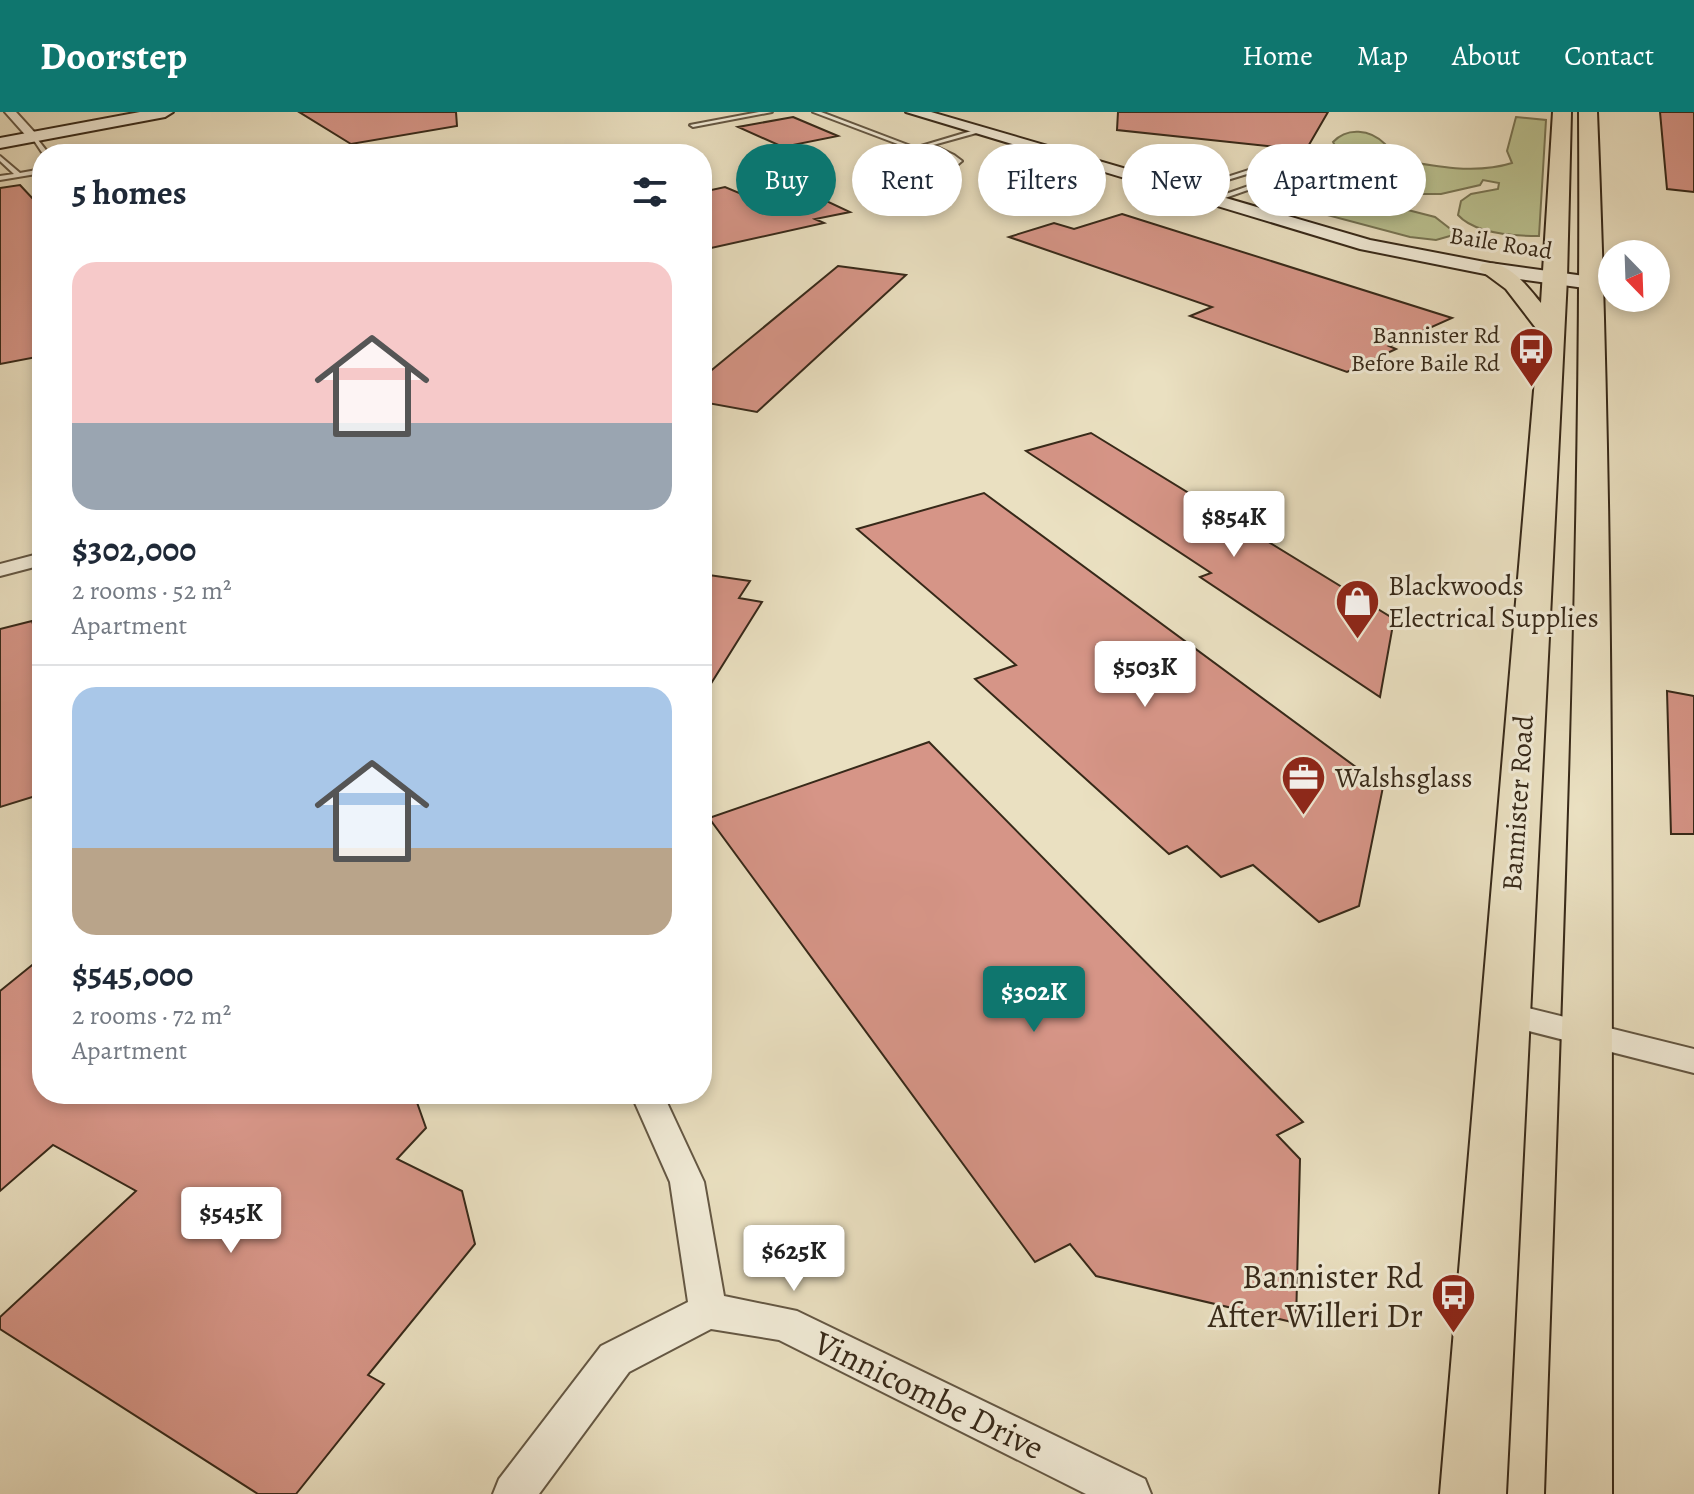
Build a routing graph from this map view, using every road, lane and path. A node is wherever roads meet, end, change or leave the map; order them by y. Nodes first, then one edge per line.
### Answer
1 (10, 112) edge
2 (165, 112) edge
3 (769, 112) edge
4 (816, 112) edge
5 (914, 112) edge
6 (1562, 112) edge
7 (1588, 112) edge
8 (693, 125) dead end
9 (978, 131) junction
10 (33, 137) junction
11 (0, 143) edge
12 (38, 144) edge
13 (902, 144) edge
14 (931, 144) edge
15 (0, 158) edge
16 (1122, 171) edge
17 (32, 173) edge
18 (19, 175) junction
19 (0, 178) edge
20 (1230, 202) edge
21 (1230, 202) edge
22 (1490, 269) junction
23 (1573, 276) junction
24 (1551, 331) junction
25 (32, 562) edge
26 (0, 570) edge
27 (1504, 1014) junction
28 (1587, 1033) junction
29 (1694, 1061) edge
30 (652, 1104) edge
31 (708, 1311) junction
32 (514, 1494) edge
33 (1130, 1494) edge
34 (1473, 1494) edge
35 (1579, 1494) edge

1 - 10 street
2 - 10 street
3 - 8 lane
4 - 13 lane
5 - 9 street, Baile Road
6 - 23 main road, Bannister Road
7 - 23 main road, Bannister Road
9 - 14 lane
9 - 16 street, Baile Road
10 - 11 street
10 - 12 lane
15 - 18 lane
17 - 18 lane
18 - 19 lane
20 - 23 street, Baile Road
21 - 22 street, Baile Road
22 - 23 street, Baile Road
22 - 24 main road
23 - 24 main road, Bannister Road
23 - 28 main road, Bannister Road
24 - 27 main road, Bannister Road
25 - 26 street
27 - 28 street
27 - 34 main road, Bannister Road
28 - 29 street
28 - 35 main road, Bannister Road
30 - 31 street
31 - 32 street
31 - 33 street, Vinnicombe Drive

